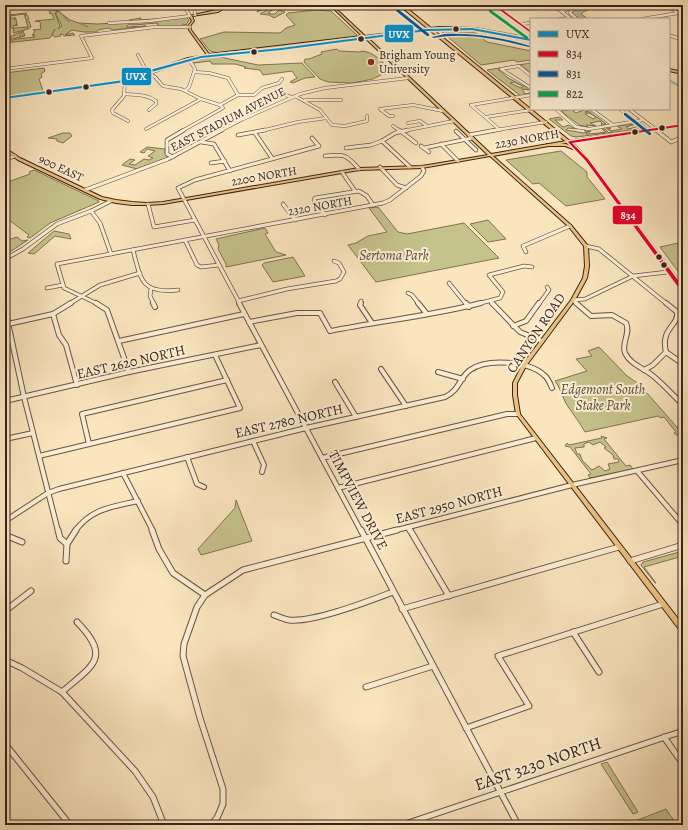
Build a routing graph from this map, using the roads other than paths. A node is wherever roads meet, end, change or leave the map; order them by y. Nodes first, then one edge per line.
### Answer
1 (190, 5) edge
2 (194, 5) edge
3 (229, 5) edge
4 (331, 5) edge
5 (400, 5) edge
6 (494, 5) edge
7 (553, 5) edge
8 (585, 5) edge
9 (664, 5) edge
10 (186, 9) junction
11 (572, 9) junction
12 (195, 11) junction
13 (562, 11) junction
14 (681, 14) edge
15 (196, 15) junction
16 (190, 16) junction
17 (168, 18) junction
18 (176, 18) junction
19 (570, 18) edge
20 (576, 18) edge
21 (649, 18) edge
22 (152, 19) junction
23 (145, 20) junction
24 (160, 20) junction
25 (530, 23) edge
26 (520, 24) junction
27 (190, 29) junction
28 (432, 30) junction
29 (530, 31) edge
30 (670, 35) edge
31 (530, 36) edge
32 (521, 37) junction
33 (366, 38) junction
34 (683, 38) edge
35 (530, 41) edge
36 (530, 41) edge
37 (138, 55) dead end
38 (209, 56) junction
39 (189, 59) junction
40 (670, 68) edge
41 (670, 68) edge
42 (5, 70) edge
43 (683, 70) edge
44 (147, 72) junction
45 (194, 72) junction
46 (683, 73) edge
47 (530, 75) edge
48 (408, 78) junction
49 (282, 79) dead end
50 (125, 81) junction
51 (530, 83) edge
52 (525, 84) junction
53 (530, 87) edge
54 (185, 91) junction
55 (125, 94) junction
56 (280, 94) dead end
57 (238, 95) junction
58 (295, 96) junction
59 (530, 96) edge
60 (291, 97) junction
61 (5, 98) edge
62 (516, 98) junction
63 (201, 100) junction
64 (305, 100) junction
65 (341, 100) dead end
66 (220, 105) junction
67 (530, 109) edge
68 (149, 110) dead end
69 (531, 110) joint
70 (557, 110) edge
71 (592, 110) edge
72 (621, 110) edge
73 (630, 110) edge
74 (443, 111) junction
75 (367, 116) dead end
76 (393, 116) dead end
77 (486, 117) junction
78 (326, 118) junction
79 (643, 120) junction
80 (128, 121) dead end
81 (454, 121) junction
82 (546, 122) junction
83 (635, 122) junction
84 (408, 123) dead end
85 (683, 124) edge
86 (612, 125) junction
87 (393, 126) dead end
88 (427, 126) junction
89 (146, 129) dead end
90 (654, 129) junction
91 (500, 130) junction
92 (401, 131) junction
93 (456, 131) dead end
94 (255, 133) junction
95 (238, 135) dead end
96 (312, 138) dead end
97 (471, 138) junction
98 (683, 138) edge
99 (464, 139) junction
100 (201, 142) junction
101 (382, 142) junction
102 (570, 142) junction
103 (416, 143) dead end
104 (441, 144) junction
105 (548, 145) junction
106 (346, 148) dead end
107 (5, 149) edge
108 (476, 150) dead end
109 (429, 152) dead end
110 (583, 154) junction
111 (490, 155) junction
112 (15, 156) junction
113 (173, 156) junction
114 (325, 156) dead end
115 (272, 158) junction
116 (5, 159) edge
117 (225, 161) junction
118 (458, 161) junction
119 (262, 162) junction
120 (211, 163) dead end
121 (266, 166) dead end
122 (410, 167) junction
123 (422, 167) junction
124 (380, 168) junction
125 (359, 169) junction
126 (230, 171) junction
127 (342, 172) junction
128 (406, 188) junction
129 (85, 190) junction
130 (355, 191) junction
131 (184, 200) junction
132 (111, 201) junction
133 (148, 204) junction
134 (283, 204) dead end
135 (373, 205) junction
136 (91, 211) junction
137 (325, 215) junction
138 (195, 220) junction
139 (295, 220) junction
140 (570, 226) junction
141 (204, 236) junction
142 (184, 240) junction
143 (586, 246) junction
144 (133, 250) junction
145 (526, 252) dead end
146 (111, 254) junction
147 (5, 259) edge
148 (334, 261) dead end
149 (219, 265) junction
150 (532, 267) dead end
151 (668, 272) junction
152 (140, 273) junction
153 (633, 276) junction
154 (449, 283) dead end
155 (63, 284) junction
156 (547, 287) dead end
157 (47, 288) dead end
158 (151, 289) junction
159 (178, 290) dead end
160 (683, 290) edge
161 (408, 293) dead end
162 (80, 296) junction
163 (573, 300) junction
164 (238, 301) junction
165 (361, 301) dead end
166 (491, 302) junction
167 (155, 307) dead end
168 (469, 307) junction
169 (5, 309) edge
170 (53, 314) junction
171 (244, 314) junction
172 (427, 314) junction
173 (249, 322) junction
174 (372, 323) junction
175 (8, 324) junction
176 (513, 326) junction
177 (119, 341) junction
178 (542, 341) junction
179 (261, 345) junction
180 (666, 352) junction
181 (215, 355) junction
182 (683, 364) edge
183 (524, 366) junction
184 (381, 369) dead end
185 (644, 370) junction
186 (129, 372) junction
187 (438, 372) dead end
188 (463, 379) junction
189 (228, 380) junction
190 (335, 382) dead end
191 (78, 385) junction
192 (552, 388) dead end
193 (24, 397) junction
194 (5, 401) edge
195 (683, 405) edge
196 (406, 406) junction
197 (518, 414) junction
198 (356, 417) junction
199 (306, 428) junction
200 (33, 433) junction
201 (536, 438) junction
202 (5, 439) edge
203 (253, 441) junction
204 (89, 444) junction
205 (39, 456) junction
206 (187, 457) junction
207 (322, 458) junction
208 (683, 460) edge
209 (262, 472) dead end
210 (638, 472) junction
211 (123, 473) junction
212 (572, 484) junction
213 (204, 487) dead end
214 (338, 488) junction
215 (48, 493) junction
216 (138, 501) junction
217 (5, 521) edge
218 (683, 525) edge
219 (408, 527) junction
220 (5, 535) edge
221 (365, 539) junction
222 (22, 542) dead end
223 (68, 544) junction
224 (683, 545) edge
225 (619, 547) junction
226 (66, 561) dead end
227 (630, 561) junction
228 (31, 592) dead end
229 (393, 592) junction
230 (205, 595) junction
231 (449, 596) junction
232 (663, 604) junction
233 (402, 609) junction
234 (5, 611) edge
235 (274, 615) dead end
236 (77, 622) dead end
237 (683, 630) edge
238 (573, 632) junction
239 (5, 660) edge
240 (433, 666) junction
241 (599, 672) dead end
242 (366, 686) dead end
243 (62, 692) junction
244 (466, 728) junction
245 (683, 731) edge
246 (664, 737) junction
247 (5, 744) edge
248 (683, 764) edge
249 (500, 792) junction
250 (70, 825) edge
251 (164, 825) edge
252 (211, 825) edge
253 (402, 825) edge
254 (518, 825) edge

1 - 2 street
1 - 10 street
2 - 12 street
3 - 15 main road
4 - 33 main road
5 - 28 highway
6 - 26 main road
7 - 13 street
8 - 11 street
9 - 14 street
10 - 12 street
10 - 16 street
11 - 13 street
11 - 20 street
12 - 15 street
13 - 19 street
14 - 21 street
15 - 16 main road
15 - 27 main road
16 - 18 street
16 - 27 main road
17 - 18 street
17 - 22 street
17 - 24 street
18 - 24 street
22 - 23 street
22 - 24 street
23 - 23 street
25 - 26 street
26 - 29 main road
27 - 38 main road
27 - 42 street
28 - 32 main road
28 - 33 main road
28 - 35 main road
28 - 62 highway
30 - 34 street
31 - 32 main road
32 - 36 main road
33 - 38 main road
33 - 38 main road
33 - 48 main road
37 - 44 street
38 - 39 main road
39 - 44 main road
39 - 45 street
40 - 43 main road
41 - 46 main road
44 - 50 main road
44 - 54 street
45 - 54 street
45 - 57 street
47 - 52 street
48 - 58 street, EAST STADIUM AVENUE
48 - 74 main road
49 - 57 street
50 - 55 street
50 - 61 main road
51 - 52 street
52 - 53 street
54 - 63 street
55 - 68 street
55 - 80 street
56 - 60 street
57 - 66 street
58 - 60 street, EAST STADIUM AVENUE
58 - 64 street
59 - 62 street
60 - 100 street, EAST STADIUM AVENUE
62 - 67 highway
62 - 77 street
63 - 66 street
63 - 89 street
64 - 65 street
64 - 78 street
66 - 113 street
69 - 77 street
69 - 82 highway
70 - 86 street
71 - 86 street
72 - 83 street
73 - 79 street
74 - 76 street
74 - 81 main road
75 - 78 street
77 - 91 street
78 - 94 street
79 - 83 street
79 - 90 street
81 - 88 street
81 - 97 main road
82 - 91 street
82 - 102 highway
83 - 86 street
84 - 88 street
85 - 90 main road, 2230 NORTH
87 - 92 street
88 - 92 street
90 - 98 street
90 - 102 main road, 2230 NORTH
91 - 97 street
92 - 101 street
92 - 103 street
93 - 99 street
94 - 95 street
94 - 115 street
96 - 115 street
97 - 99 street
97 - 111 main road
99 - 104 street
99 - 108 street
100 - 113 street, EAST STADIUM AVENUE
100 - 117 street
101 - 106 street
101 - 122 street
102 - 105 main road, 2230 NORTH
102 - 110 highway
104 - 109 street
104 - 118 street
105 - 110 highway
105 - 111 main road, 2230 NORTH
107 - 112 main road, 900 EAST
110 - 151 highway
111 - 118 main road, 2230 NORTH
111 - 140 main road
112 - 116 street
112 - 129 main road, 900 EAST
113 - 129 street, EAST STADIUM AVENUE
114 - 125 street
115 - 119 street
117 - 120 street
117 - 126 street
118 - 123 main road, 2230 NORTH
119 - 121 street
119 - 126 street
122 - 123 main road, 2200 NORTH
122 - 124 main road, 2200 NORTH
123 - 128 street, 2320 NORTH
124 - 125 main road, 2200 NORTH
124 - 128 street
125 - 127 main road, 2200 NORTH
126 - 131 street, TIMPVIEW DRIVE
127 - 130 street
127 - 131 main road, 2200 NORTH
128 - 135 street, 2320 NORTH
129 - 132 main road, 900 EAST
130 - 135 street
130 - 137 street
131 - 133 main road, 2200 NORTH
131 - 138 street, TIMPVIEW DRIVE
132 - 133 main road, 2200 NORTH
132 - 136 street
133 - 138 street
134 - 139 street
135 - 137 street, 2320 NORTH
136 - 146 street
136 - 147 street
137 - 139 street, 2320 NORTH
138 - 141 street, TIMPVIEW DRIVE
139 - 141 street, 2320 NORTH
140 - 143 main road
140 - 145 street
141 - 142 street, 2320 NORTH
141 - 149 street, TIMPVIEW DRIVE
142 - 144 street, 2320 NORTH
142 - 149 street
143 - 153 street
143 - 163 main road, CANYON ROAD
144 - 146 street, 2320 NORTH
144 - 152 street
146 - 155 street, 2320 NORTH
148 - 164 street
149 - 164 street, TIMPVIEW DRIVE
150 - 166 street
151 - 153 street
151 - 160 highway
152 - 158 street
152 - 162 street
153 - 163 street
153 - 180 street
154 - 168 street
155 - 157 street
155 - 162 street
156 - 176 street
158 - 159 street
158 - 167 street
161 - 172 street
162 - 170 street
162 - 177 street
163 - 178 main road, CANYON ROAD
163 - 185 street
164 - 171 street, TIMPVIEW DRIVE
165 - 174 street
166 - 168 street
166 - 176 street
168 - 172 street
169 - 175 street
170 - 175 street
170 - 191 street
171 - 173 street, TIMPVIEW DRIVE
171 - 177 street
172 - 174 street
173 - 174 street
173 - 179 street, TIMPVIEW DRIVE
175 - 193 street
176 - 178 street
177 - 186 street
178 - 183 main road, CANYON ROAD
179 - 181 street, EAST 2620 NORTH
179 - 199 street, TIMPVIEW DRIVE
180 - 182 street
180 - 185 street
181 - 186 street, EAST 2620 NORTH
181 - 189 street
183 - 188 street, EAST 2780 NORTH
183 - 192 street, EAST 2780 NORTH
183 - 197 main road, CANYON ROAD
184 - 196 street
185 - 195 street
186 - 191 street, EAST 2620 NORTH
187 - 188 street
188 - 196 street, EAST 2780 NORTH
189 - 204 street
189 - 204 street
190 - 198 street
191 - 193 street, EAST 2620 NORTH
193 - 194 street, EAST 2620 NORTH
193 - 200 street
196 - 198 street, EAST 2780 NORTH
197 - 201 main road, CANYON ROAD
197 - 207 street
198 - 199 street, EAST 2780 NORTH
199 - 203 street, EAST 2780 NORTH
199 - 207 street, TIMPVIEW DRIVE
200 - 202 street
200 - 205 street
201 - 212 main road, CANYON ROAD
201 - 214 street
203 - 206 street, EAST 2780 NORTH
203 - 209 street
204 - 205 street
205 - 215 street
206 - 211 street, EAST 2780 NORTH
206 - 213 street
207 - 214 street, TIMPVIEW DRIVE
208 - 210 street, EAST 2950 NORTH
210 - 212 street, EAST 2950 NORTH
210 - 218 street
211 - 215 street, EAST 2780 NORTH
211 - 216 street
212 - 219 street, EAST 2950 NORTH
212 - 225 main road, CANYON ROAD
214 - 221 street, TIMPVIEW DRIVE
215 - 217 street, EAST 2780 NORTH
215 - 223 street
216 - 223 street
216 - 230 street
219 - 221 street, EAST 2950 NORTH
219 - 231 street
220 - 222 street
221 - 229 street, TIMPVIEW DRIVE
221 - 230 street, EAST 2950 NORTH
223 - 226 street
224 - 227 street
225 - 227 main road, CANYON ROAD
225 - 231 street
227 - 232 main road, CANYON ROAD
228 - 234 street
229 - 233 street, TIMPVIEW DRIVE
229 - 235 street
230 - 252 street
231 - 233 street
232 - 237 main road, CANYON ROAD
232 - 238 street
233 - 240 street, TIMPVIEW DRIVE
236 - 243 street
238 - 241 street
238 - 244 street
239 - 243 street
240 - 242 street
240 - 244 street, TIMPVIEW DRIVE
243 - 251 street
244 - 249 street, TIMPVIEW DRIVE
245 - 246 street, EAST 3230 NORTH
246 - 248 street
246 - 249 street, EAST 3230 NORTH
247 - 250 street
249 - 253 street, EAST 3230 NORTH
249 - 254 street, TIMPVIEW DRIVE

